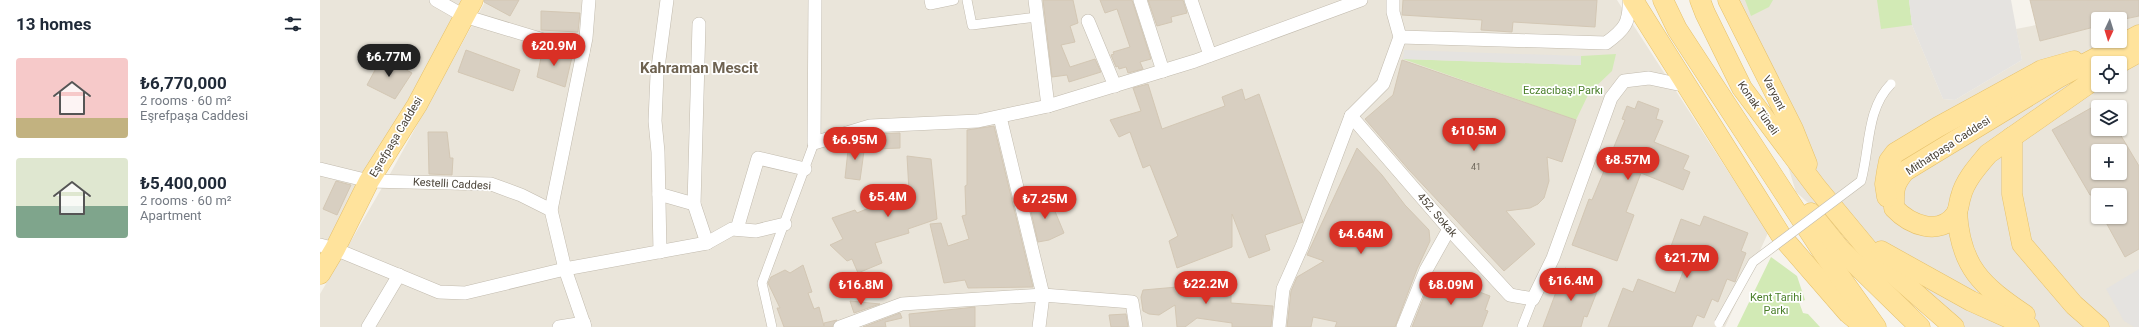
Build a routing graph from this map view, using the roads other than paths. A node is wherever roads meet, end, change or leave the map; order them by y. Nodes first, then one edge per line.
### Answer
1 (436, 0) edge
2 (589, 0) edge
3 (667, 0) edge
4 (815, 0) edge
5 (929, 0) edge
6 (954, 0) edge
7 (967, 0) edge
8 (1035, 0) edge
9 (1140, 0) edge
10 (1191, 0) edge
11 (1361, 0) edge
12 (1393, 0) edge
13 (1629, 0) edge
14 (1633, 0) edge
15 (1663, 0) edge
16 (1700, 0) edge
17 (1728, 0) edge
18 (468, 8) edge
19 (1037, 18) junction
20 (1088, 21) dead end
21 (699, 24) dead end
22 (2139, 35) edge
23 (1400, 37) junction
24 (582, 52) junction
25 (2139, 52) edge
26 (1210, 55) junction
27 (2127, 59) edge
28 (1163, 71) junction
29 (2091, 82) edge
30 (1891, 84) dead end
31 (1115, 86) junction
32 (1687, 86) junction
33 (1048, 106) junction
34 (1350, 116) junction
35 (1000, 117) junction
36 (2012, 137) junction
37 (814, 143) junction
38 (805, 168) junction
39 (320, 169) edge
40 (1777, 180) junction
41 (370, 181) junction
42 (1817, 188) junction
43 (659, 194) junction
44 (694, 204) junction
45 (551, 210) junction
46 (1957, 212) junction
47 (785, 224) junction
48 (736, 229) junction
49 (1449, 229) junction
50 (1856, 237) junction
51 (707, 242) junction
52 (328, 247) edge
53 (660, 252) junction
54 (564, 269) junction
55 (320, 274) edge
56 (399, 275) junction
57 (1043, 295) junction
58 (1532, 299) junction
59 (584, 325) edge
60 (1718, 325) edge
61 (368, 327) edge
62 (559, 327) edge
63 (772, 327) edge
64 (840, 327) edge
65 (1038, 327) edge
66 (1136, 327) edge
67 (1279, 327) edge
68 (1403, 327) edge
69 (1522, 327) edge
70 (1865, 327) edge
71 (1876, 327) edge
72 (1920, 327) edge
73 (1954, 327) edge
74 (2029, 327) edge
75 (2042, 327) edge
76 (2099, 327) edge

1 - 18 street
2 - 24 street
3 - 43 street
4 - 37 street
5 - 6 street
7 - 19 street
8 - 19 street
9 - 28 street
10 - 26 street
11 - 26 street
12 - 23 street
13 - 23 street
14 - 32 main road
15 - 40 main road, Konak Tüneli
16 - 42 main road, Konak Tüneli
17 - 42 main road, Varyant
18 - 24 street
18 - 41 main road, Eşrefpaşa Caddesi
19 - 33 street
20 - 31 street
21 - 44 street
22 - 46 main road, Mithatpaşa Caddesi
23 - 34 street
24 - 45 street
25 - 27 main road
26 - 28 street
28 - 31 street
29 - 36 main road
30 - 60 street, bridge
31 - 33 street
32 - 58 street
32 - 70 main road
33 - 35 street
34 - 49 street, 452. Sokak
34 - 67 street
35 - 37 street
35 - 57 street
36 - 46 main road
36 - 76 main road
37 - 38 street
38 - 47 street
38 - 48 street
39 - 41 street, Kestelli Caddesi
40 - 71 main road, Konak Tüneli
40 - 72 main road
41 - 45 street, Kestelli Caddesi
41 - 52 main road, Eşrefpaşa Caddesi
42 - 50 main road
43 - 44 street
43 - 53 street
44 - 51 street
45 - 54 street
46 - 75 main road
47 - 48 street
47 - 63 street
48 - 51 street
49 - 58 street, 452. Sokak
49 - 68 street
50 - 73 main road
50 - 74 main road
51 - 53 street
52 - 55 main road, Eşrefpaşa Caddesi
52 - 56 street
53 - 54 street
54 - 56 street
54 - 59 street
56 - 61 street
57 - 64 street
57 - 65 street
57 - 66 street
58 - 69 street
59 - 62 street

